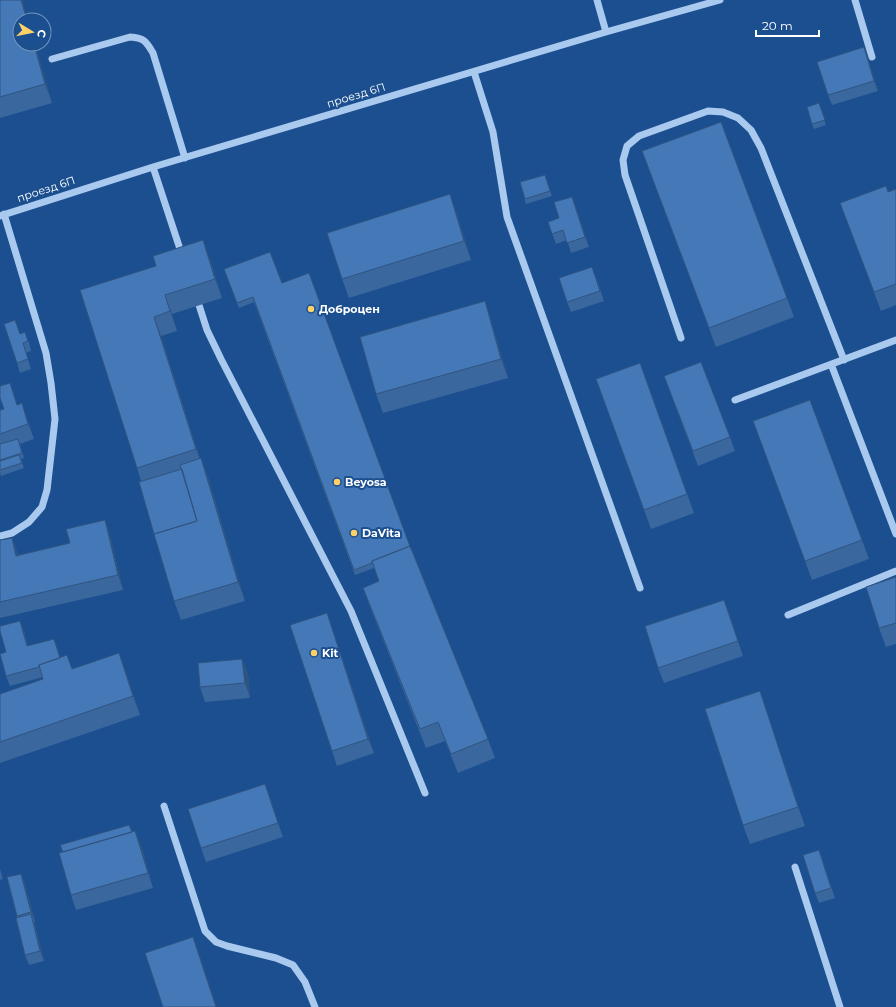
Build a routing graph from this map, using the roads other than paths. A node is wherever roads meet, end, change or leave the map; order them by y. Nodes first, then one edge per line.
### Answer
1 (597, 0) edge
2 (720, 0) edge
3 (855, 0) edge
4 (606, 32) junction
5 (872, 57) dead end
6 (52, 59) dead end
7 (474, 72) junction
8 (185, 158) junction
9 (154, 167) junction
10 (2, 215) edge
11 (184, 260) edge
12 (199, 305) edge
13 (681, 338) dead end
14 (896, 340) edge
15 (844, 360) junction
16 (831, 364) junction
17 (735, 400) dead end
18 (896, 534) edge
19 (0, 536) edge
20 (896, 571) edge
21 (640, 588) dead end
22 (788, 615) dead end
23 (425, 794) dead end
24 (164, 806) dead end
25 (795, 867) dead end
26 (315, 1007) edge
27 (840, 1007) edge

1 - 4 street
2 - 4 street, проезд 6П
3 - 5 street
4 - 7 street, проезд 6П
6 - 8 street
7 - 8 street, проезд 6П
7 - 21 street
8 - 9 street, проезд 6П
9 - 10 street, проезд 6П
9 - 11 street
10 - 19 street
12 - 23 street
13 - 15 street
14 - 15 street
15 - 16 street
16 - 17 street
16 - 18 street
20 - 22 street
24 - 26 street
25 - 27 street

